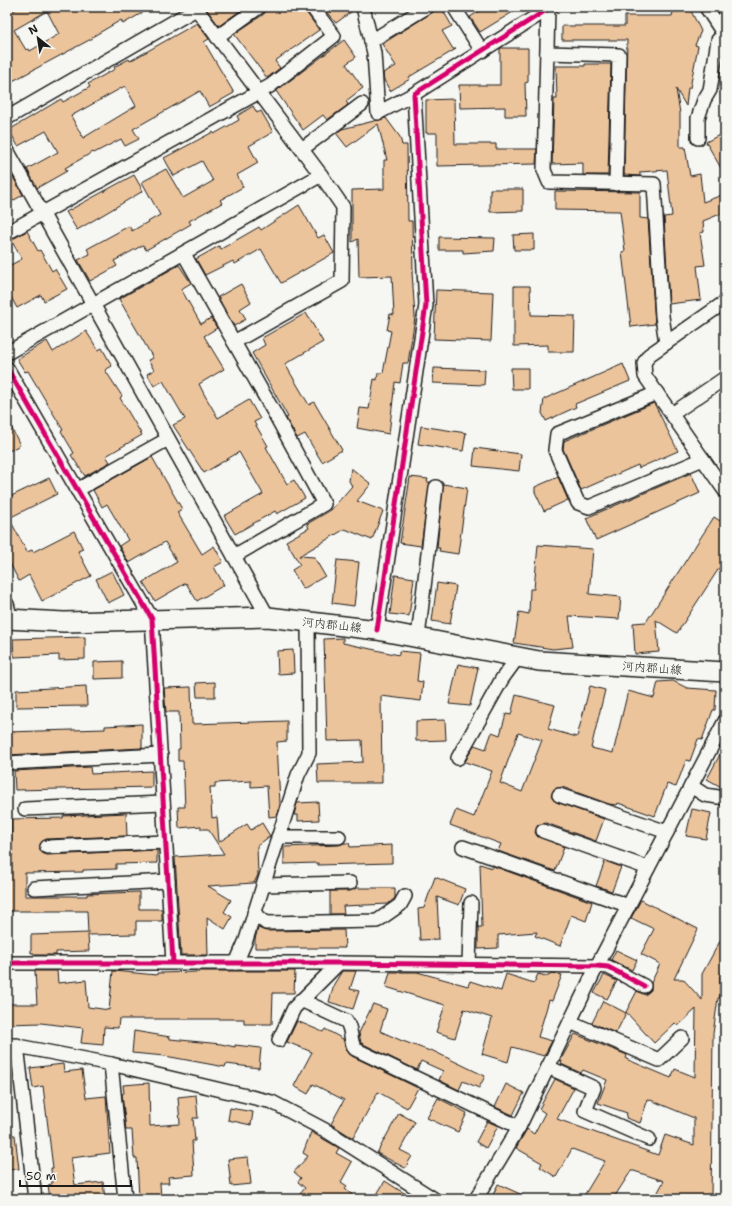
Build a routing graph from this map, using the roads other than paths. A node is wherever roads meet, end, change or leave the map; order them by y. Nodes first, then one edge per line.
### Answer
1 (258, 7) edge
2 (312, 7) edge
3 (363, 7) edge
4 (427, 7) edge
5 (454, 7) edge
6 (195, 8) edge
7 (549, 8) edge
8 (712, 9) edge
9 (725, 35) edge
10 (217, 37) junction
11 (371, 41) junction
12 (482, 51) junction
13 (547, 53) junction
14 (258, 91) junction
15 (414, 94) junction
16 (362, 104) dead end
17 (7, 118) edge
18 (698, 138) dead end
19 (302, 149) junction
20 (7, 150) edge
21 (321, 175) junction
22 (616, 184) junction
23 (43, 213) junction
24 (7, 234) edge
25 (184, 254) junction
26 (725, 302) edge
27 (94, 304) junction
28 (234, 342) junction
29 (666, 343) junction
30 (7, 353) edge
31 (7, 368) edge
32 (725, 378) edge
33 (657, 393) junction
34 (672, 414) junction
35 (168, 439) junction
36 (703, 459) junction
37 (723, 485) edge
38 (436, 487) dead end
39 (77, 490) junction
40 (234, 556) junction
41 (8, 616) edge
42 (268, 617) junction
43 (152, 619) junction
44 (308, 622) junction
45 (377, 630) junction
46 (418, 637) junction
47 (518, 657) junction
48 (725, 672) edge
49 (725, 721) edge
50 (160, 756) junction
51 (458, 758) dead end
52 (7, 763) edge
53 (691, 786) junction
54 (559, 795) dead end
55 (725, 798) edge
56 (163, 803) junction
57 (25, 809) dead end
58 (543, 831) dead end
59 (667, 832) junction
60 (278, 837) junction
61 (339, 837) dead end
62 (165, 842) junction
63 (47, 847) dead end
64 (463, 847) dead end
65 (648, 868) junction
66 (168, 881) junction
67 (350, 883) dead end
68 (263, 884) junction
69 (34, 888) dead end
70 (405, 896) dead end
71 (471, 903) dead end
72 (629, 906) junction
73 (254, 913) junction
74 (173, 962) junction
75 (7, 963) edge
76 (236, 963) junction
77 (339, 963) junction
78 (469, 964) junction
79 (597, 966) junction
80 (644, 986) dead end
81 (301, 1000) junction
82 (570, 1022) junction
83 (682, 1038) dead end
84 (279, 1040) dead end
85 (12, 1045) edge
86 (111, 1064) junction
87 (548, 1066) junction
88 (519, 1127) junction
89 (649, 1140) dead end
90 (35, 1199) edge
91 (125, 1199) edge
92 (434, 1199) edge
93 (476, 1199) edge

1 - 10 street
2 - 14 street
3 - 11 street
4 - 11 street
5 - 12 street
6 - 10 street
6 - 17 street
7 - 12 street
7 - 13 street
8 - 9 street
9 - 18 street
10 - 14 street
11 - 15 street
12 - 15 street
13 - 22 street
13 - 22 street
14 - 19 street
14 - 23 street
15 - 45 street
16 - 19 street
19 - 21 street
20 - 23 street
21 - 25 street
21 - 28 street
22 - 29 street
23 - 24 street
23 - 27 street
25 - 27 street
25 - 28 street
26 - 29 street
27 - 30 street
27 - 35 street
28 - 40 street
29 - 33 street
31 - 39 street
32 - 34 street
33 - 34 street
33 - 36 street
34 - 36 street
35 - 39 street
35 - 40 street
36 - 37 street
38 - 46 street
39 - 43 street
40 - 42 street
41 - 43 main road, 河内郡山線
42 - 43 main road, 河内郡山線
42 - 44 main road, 河内郡山線
43 - 50 street
44 - 45 main road, 河内郡山線
44 - 60 street
45 - 46 main road, 河内郡山線
46 - 47 main road, 河内郡山線
47 - 48 main road, 河内郡山線
47 - 51 street
49 - 53 street
50 - 52 street
50 - 56 street
53 - 55 street
53 - 59 street
54 - 59 street
56 - 57 street
56 - 62 street
58 - 65 street
59 - 65 street
60 - 61 street
60 - 68 street
62 - 63 street
62 - 66 street
64 - 72 street
65 - 72 street
66 - 69 street
66 - 74 street
67 - 68 street
68 - 73 street
70 - 73 street
71 - 78 street
72 - 79 street
73 - 76 street
74 - 75 street
74 - 76 street
76 - 77 street
77 - 78 street
77 - 81 street
78 - 79 street
79 - 80 street
79 - 82 street
81 - 84 street
81 - 88 street
82 - 83 street
82 - 87 street
85 - 86 street
85 - 90 street
86 - 91 street
86 - 92 street
87 - 88 street
87 - 89 street
88 - 93 street

